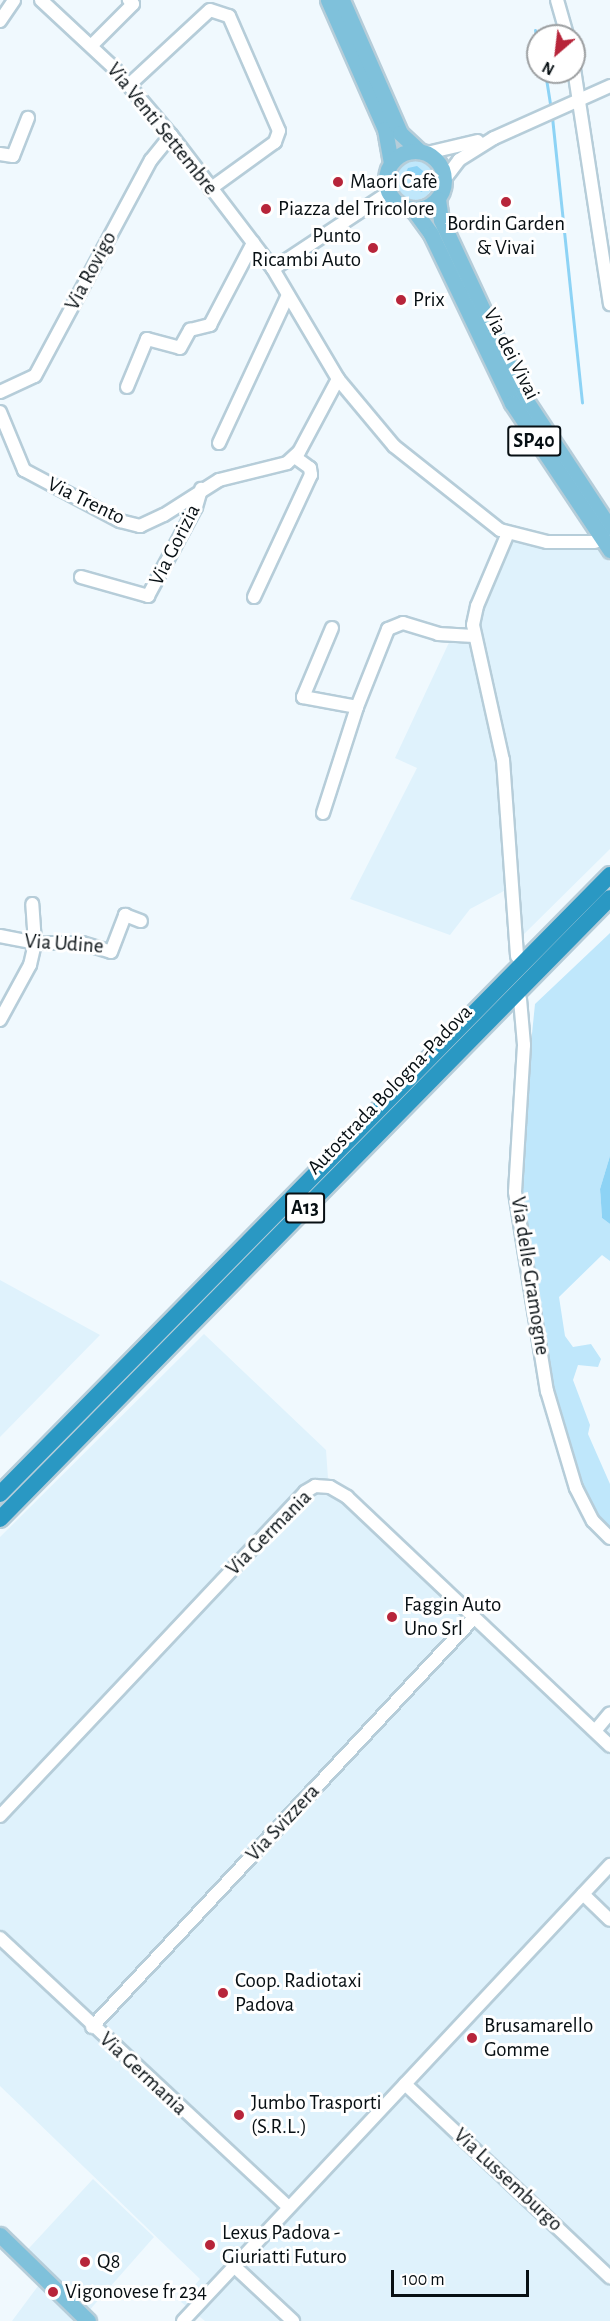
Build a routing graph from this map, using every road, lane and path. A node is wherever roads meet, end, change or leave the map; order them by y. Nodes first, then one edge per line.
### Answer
1 (14, 0) edge
2 (41, 0) edge
3 (129, 0) edge
4 (328, 0) edge
5 (342, 0) edge
6 (557, 0) edge
7 (0, 21) edge
8 (564, 24) edge
9 (92, 45) junction
10 (577, 84) edge
11 (129, 85) junction
12 (610, 86) edge
13 (580, 99) junction
14 (28, 118) dead end
15 (171, 135) junction
16 (494, 138) junction
17 (423, 152) junction
18 (0, 154) edge
19 (391, 162) junction
20 (444, 180) junction
21 (210, 189) junction
22 (388, 193) junction
23 (438, 199) junction
24 (413, 209) junction
25 (254, 243) junction
26 (273, 269) junction
27 (288, 295) junction
28 (610, 304) edge
29 (338, 380) junction
30 (127, 387) dead end
31 (0, 392) edge
32 (0, 412) edge
33 (219, 443) dead end
34 (295, 457) junction
35 (201, 489) junction
36 (508, 533) junction
37 (604, 540) edge
38 (81, 577) dead end
39 (254, 597) dead end
40 (332, 628) dead end
41 (474, 636) junction
42 (357, 707) junction
43 (323, 813) dead end
44 (610, 874) edge
45 (610, 898) edge
46 (32, 904) dead end
47 (141, 921) dead end
48 (0, 936) edge
49 (35, 943) junction
50 (517, 957) dead end
51 (520, 999) dead end
52 (0, 1020) edge
53 (0, 1494) edge
54 (0, 1519) edge
55 (610, 1538) edge
56 (473, 1619) junction
57 (610, 1713) edge
58 (595, 1731) junction
59 (610, 1746) edge
60 (0, 1816) edge
61 (610, 1865) edge
62 (583, 1894) junction
63 (610, 1920) edge
64 (0, 1938) edge
65 (92, 2027) junction
66 (405, 2084) junction
67 (288, 2207) junction
68 (0, 2235) edge
69 (234, 2266) junction
70 (610, 2277) edge
71 (193, 2307) junction
72 (88, 2321) edge
73 (174, 2321) edge
74 (183, 2321) edge
75 (293, 2321) edge

1 - 7 street
2 - 9 street, Via Venti Settembre
3 - 9 street
4 - 19 main road
5 - 17 main road
6 - 8 street
9 - 11 street, Via Venti Settembre
10 - 13 street
11 - 15 street, Via Venti Settembre
11 - 21 street
12 - 13 street
13 - 16 street
13 - 28 street
14 - 18 street
15 - 21 street, Via Venti Settembre
15 - 31 street, Via Rovigo
16 - 17 street
16 - 20 street
17 - 19 main road
17 - 20 main road
19 - 22 main road
20 - 23 main road
21 - 25 street, Via Venti Settembre
22 - 24 main road, SP40
22 - 26 street
23 - 24 main road
23 - 37 main road, Via dei Vivai / SP40
24 - 37 main road, Via dei Vivai / SP40
25 - 26 street, Via Venti Settembre
25 - 30 street
26 - 27 street, Via Venti Settembre
27 - 29 street, Via Venti Settembre
27 - 33 street
29 - 34 street
29 - 36 street, Via Venti Settembre
32 - 35 street, Via Trento
34 - 35 street, Via Gorizia
34 - 39 street
35 - 38 street, Via Gorizia
36 - 37 street
36 - 41 street
40 - 42 street
41 - 42 street
41 - 50 street
42 - 43 street
44 - 53 highway, Autostrada Bologna-Padova / A13
45 - 54 highway, Autostrada Bologna-Padova / A13
46 - 49 street
47 - 49 street, Via Udine
48 - 49 street, Via Udine
49 - 52 street
51 - 55 street, Via delle Gramogne
56 - 58 street, Via Germania
56 - 60 street, Via Germania
56 - 65 street, Via Svizzera
57 - 58 street
58 - 59 street, Via Germania
61 - 62 street
62 - 63 street
62 - 66 street
64 - 65 street, Via Germania
65 - 67 street, Via Germania
66 - 67 street
66 - 70 street, Via Lussemburgo
67 - 69 street
68 - 72 main road
69 - 71 street
69 - 75 street
71 - 73 street
71 - 74 street

